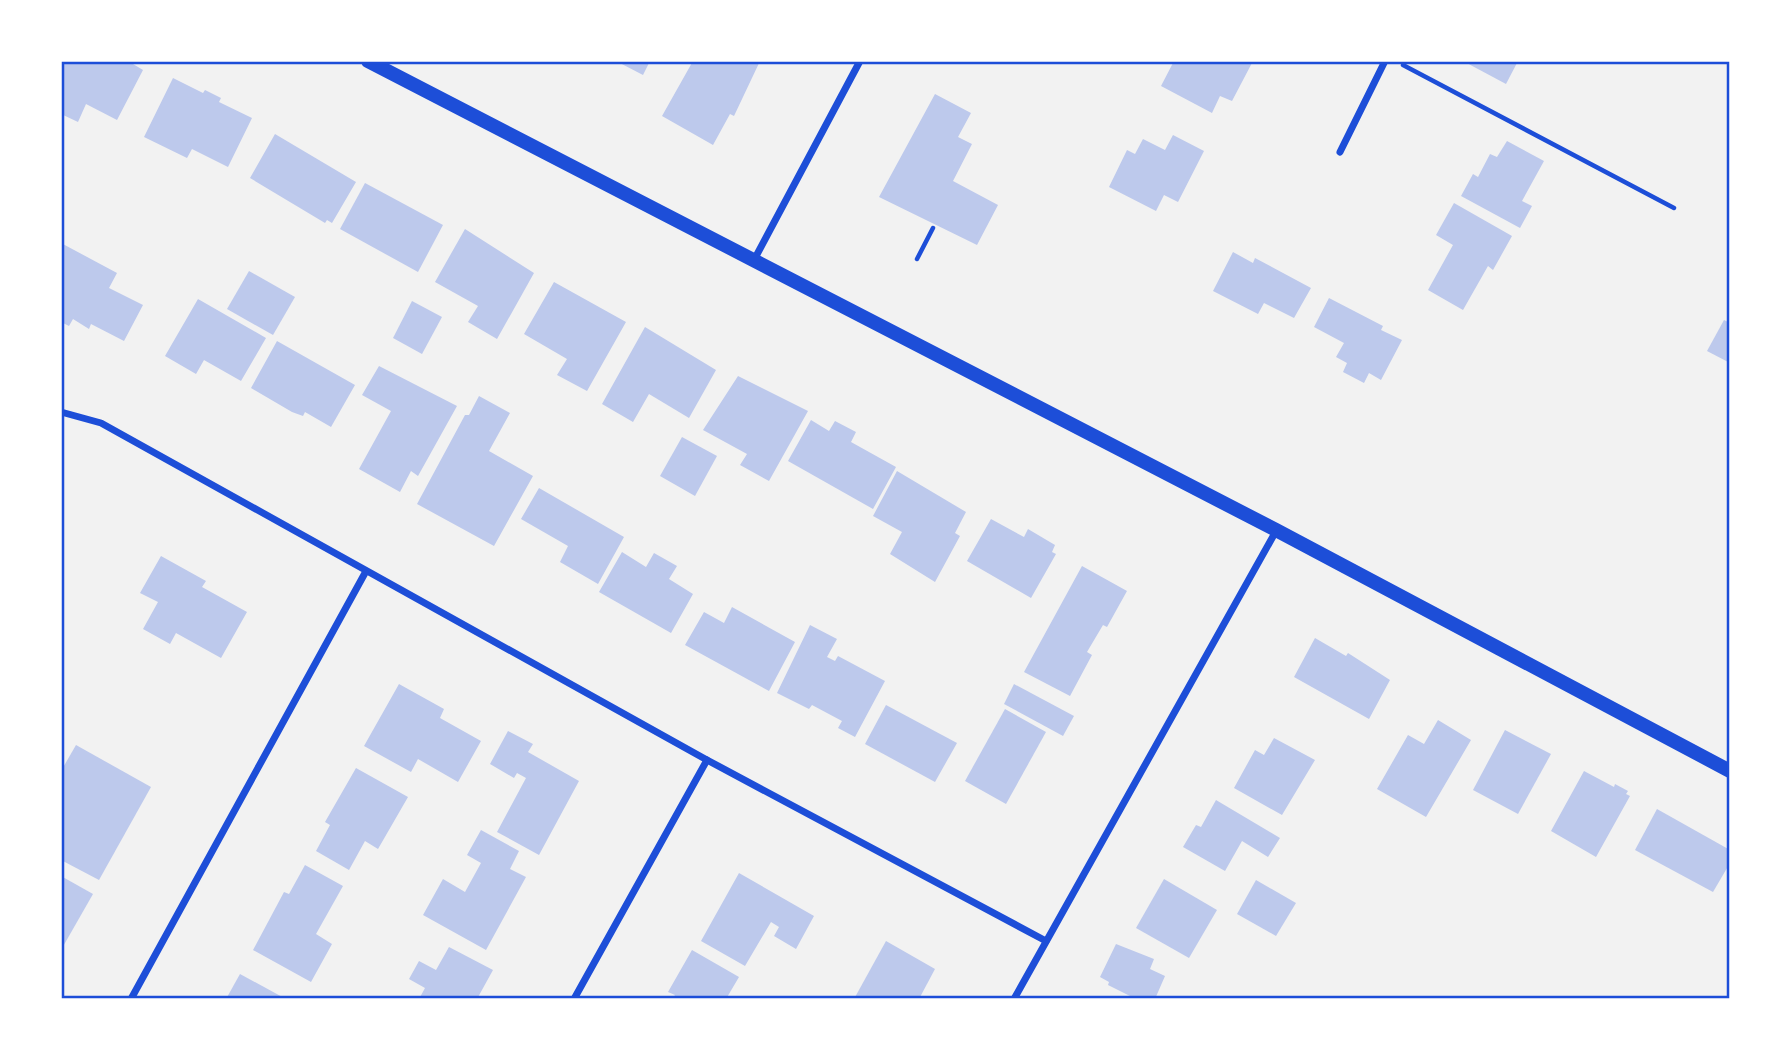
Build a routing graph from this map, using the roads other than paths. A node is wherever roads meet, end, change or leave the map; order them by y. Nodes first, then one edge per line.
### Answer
1 (368, 61) edge
2 (860, 61) edge
3 (1385, 61) edge
4 (1340, 152) dead end
5 (754, 261) junction
6 (61, 412) edge
7 (1276, 530) junction
8 (365, 573) junction
9 (707, 760) junction
10 (1730, 771) edge
11 (1046, 941) junction
12 (131, 999) edge
13 (574, 999) edge
14 (1014, 999) edge

1 - 5 main road
2 - 5 street
3 - 4 street
5 - 7 main road
6 - 8 street
7 - 10 main road
7 - 11 street
8 - 9 street
8 - 12 street
9 - 11 street
9 - 13 street
11 - 14 street

